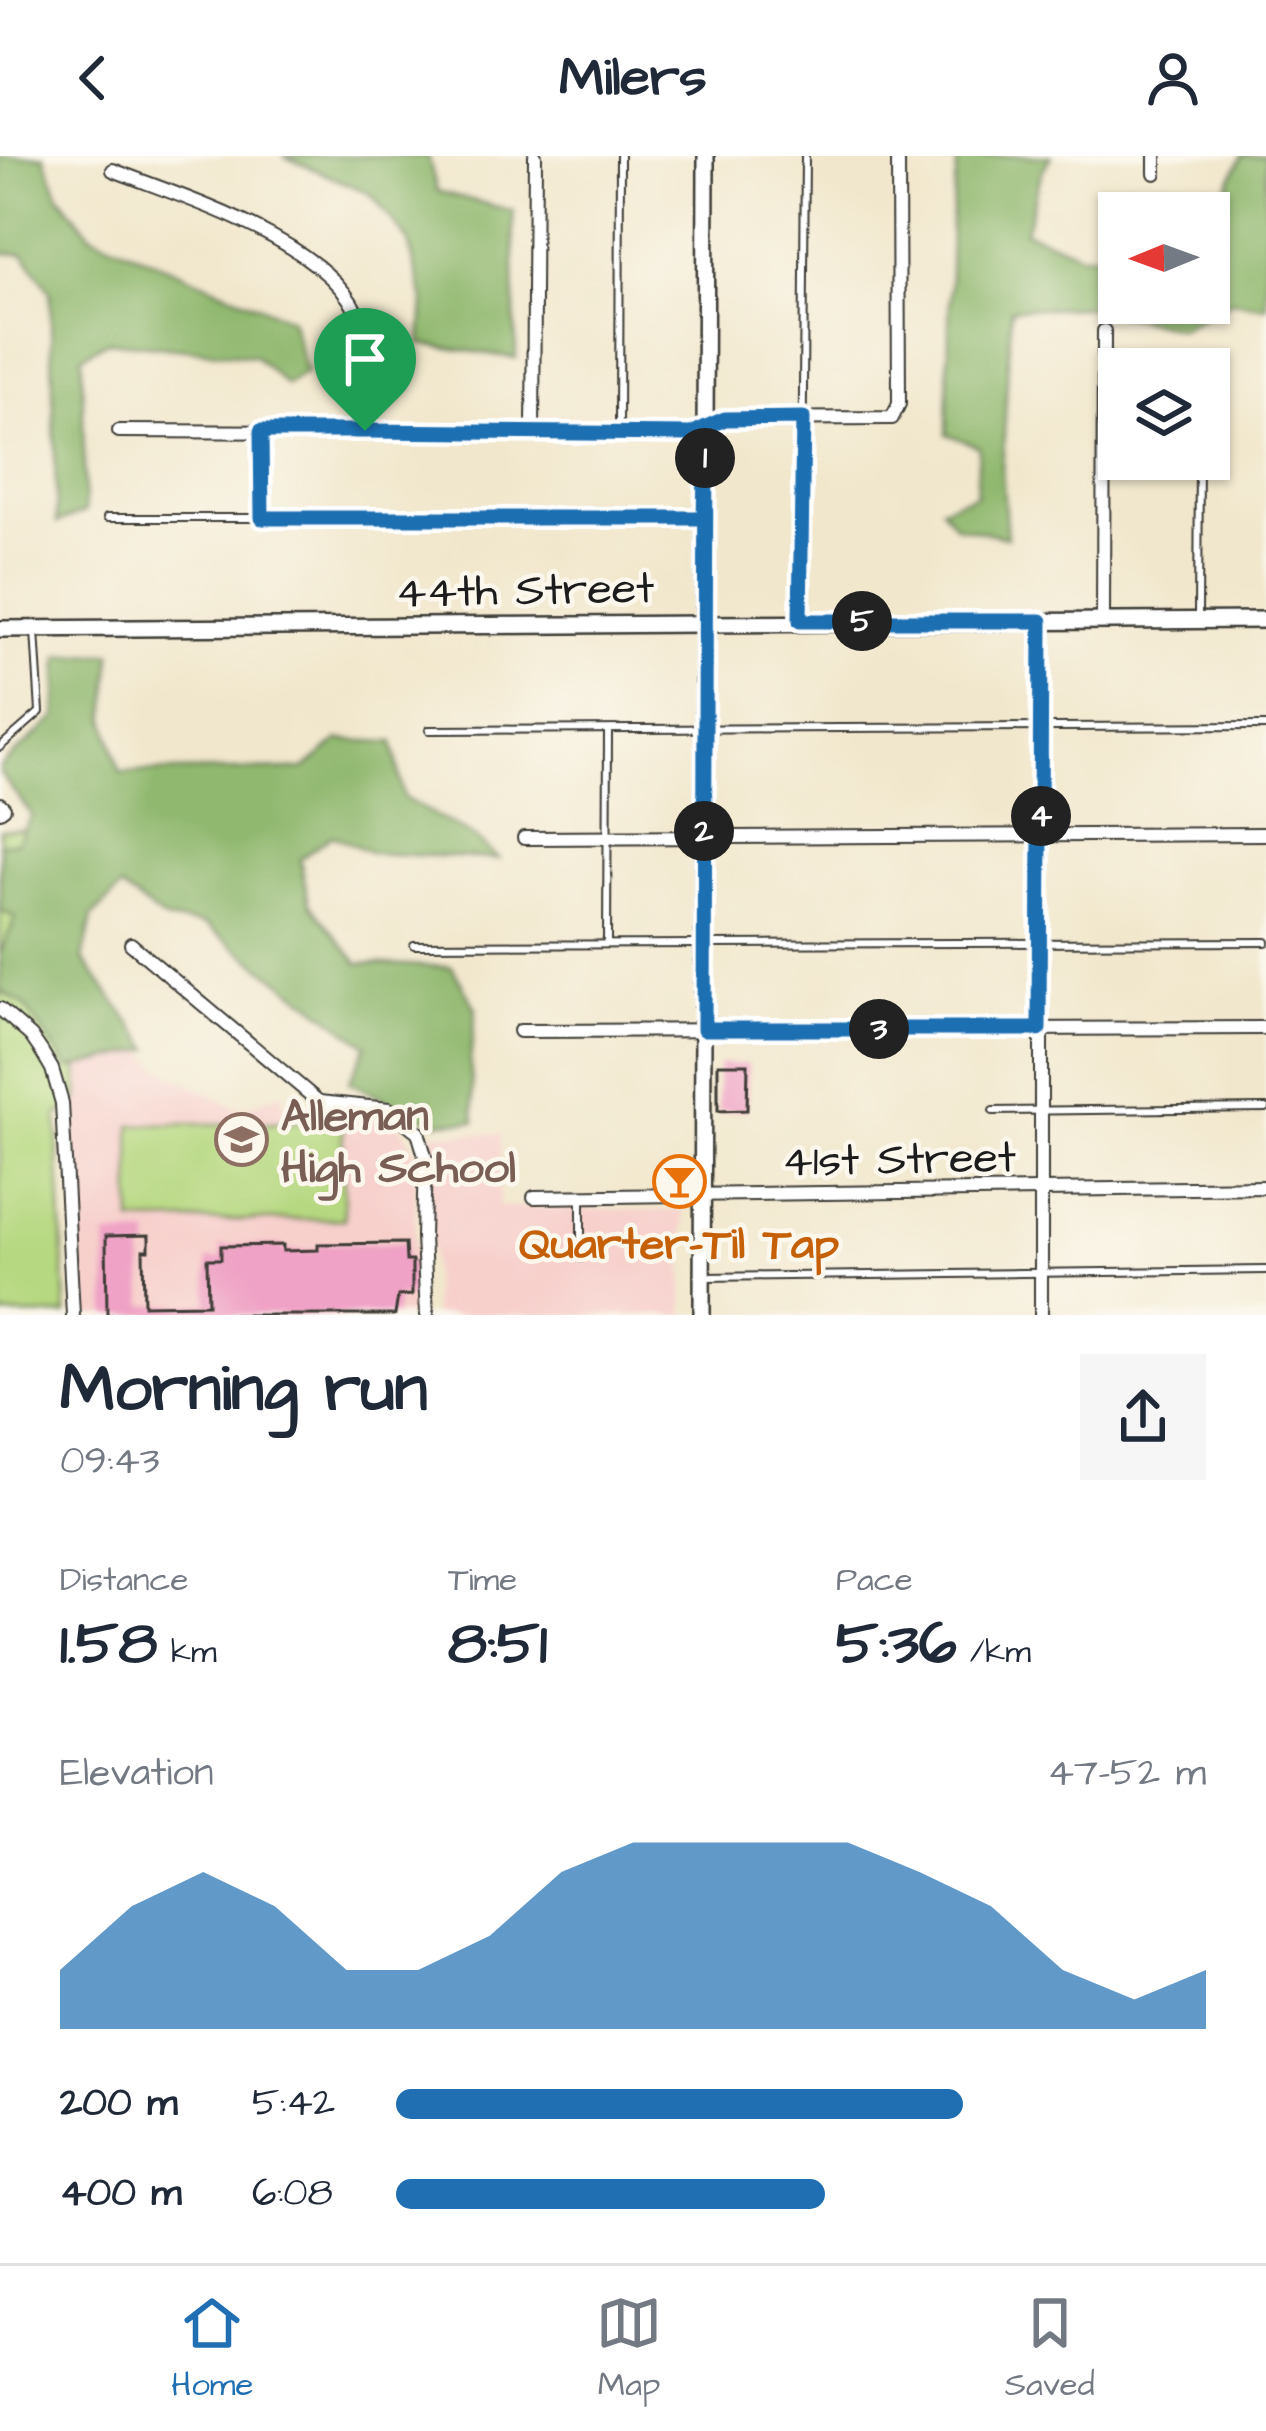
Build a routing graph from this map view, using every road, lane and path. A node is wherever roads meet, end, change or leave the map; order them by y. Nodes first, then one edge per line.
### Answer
1 (535, 156) edge
2 (620, 156) edge
3 (706, 156) edge
4 (805, 156) edge
5 (898, 156) edge
6 (1155, 156) edge
7 (113, 170) dead end
8 (1155, 173) dead end
9 (1104, 331) dead end
10 (803, 418) junction
11 (706, 427) junction
12 (119, 431) dead end
13 (261, 431) junction
14 (365, 431) junction
15 (533, 432) junction
16 (619, 433) junction
17 (1199, 480) edge
18 (106, 518) dead end
19 (262, 518) junction
20 (704, 518) junction
21 (1103, 620) junction
22 (1198, 620) junction
23 (1266, 620) edge
24 (800, 621) junction
25 (1041, 621) junction
26 (704, 622) junction
27 (0, 628) edge
28 (34, 628) junction
29 (1266, 726) edge
30 (1041, 727) junction
31 (429, 730) dead end
32 (608, 730) junction
33 (705, 730) junction
34 (0, 747) edge
35 (1266, 834) edge
36 (1041, 835) junction
37 (608, 836) junction
38 (704, 836) junction
39 (524, 838) dead end
40 (1266, 942) edge
41 (607, 943) junction
42 (705, 943) junction
43 (131, 944) dead end
44 (1040, 944) junction
45 (414, 945) dead end
46 (0, 1009) edge
47 (1266, 1028) edge
48 (704, 1029) junction
49 (1039, 1029) junction
50 (520, 1031) dead end
51 (1266, 1108) edge
52 (1040, 1110) junction
53 (993, 1112) dead end
54 (1266, 1187) edge
55 (1041, 1190) junction
56 (702, 1196) junction
57 (534, 1197) dead end
58 (581, 1197) junction
59 (581, 1258) dead end
60 (1266, 1270) edge
61 (1041, 1272) junction
62 (702, 1277) junction
63 (73, 1315) edge
64 (427, 1315) edge
65 (702, 1315) edge
66 (1041, 1315) edge

1 - 15 street
2 - 16 lane
3 - 11 street
4 - 10 lane
5 - 10 street
6 - 8 street
7 - 14 street
9 - 21 street
10 - 11 street
10 - 24 lane
11 - 16 street
11 - 20 street
12 - 13 street
13 - 14 street
13 - 19 lane
14 - 15 street
15 - 16 street
17 - 22 lane
18 - 19 lane
19 - 20 lane
20 - 26 street
21 - 22 street, 44th Street
21 - 25 street, 44th Street
22 - 23 street, 44th Street
24 - 25 street, 44th Street
24 - 26 street, 44th Street
25 - 30 street
26 - 28 street, 44th Street
26 - 33 street
27 - 28 street, 44th Street
28 - 34 lane
29 - 30 lane
30 - 33 lane
30 - 36 street
31 - 32 lane
32 - 33 lane
32 - 37 lane
33 - 38 street
35 - 36 street
36 - 38 street
36 - 44 street
37 - 38 street
37 - 39 street
37 - 41 lane
38 - 42 street
40 - 44 lane
41 - 42 lane
41 - 45 lane
42 - 44 lane
42 - 48 street
43 - 64 street
44 - 49 street
46 - 63 street
47 - 49 street
48 - 49 street
48 - 50 street
48 - 56 street
49 - 52 street
51 - 52 lane
52 - 53 lane
52 - 55 street
54 - 55 street, 41st Street
55 - 56 street, 41st Street
55 - 61 street
56 - 58 street, 41st Street
56 - 62 street
57 - 58 street, 41st Street
58 - 59 lane
60 - 61 lane
61 - 62 lane
61 - 66 street
62 - 65 street

